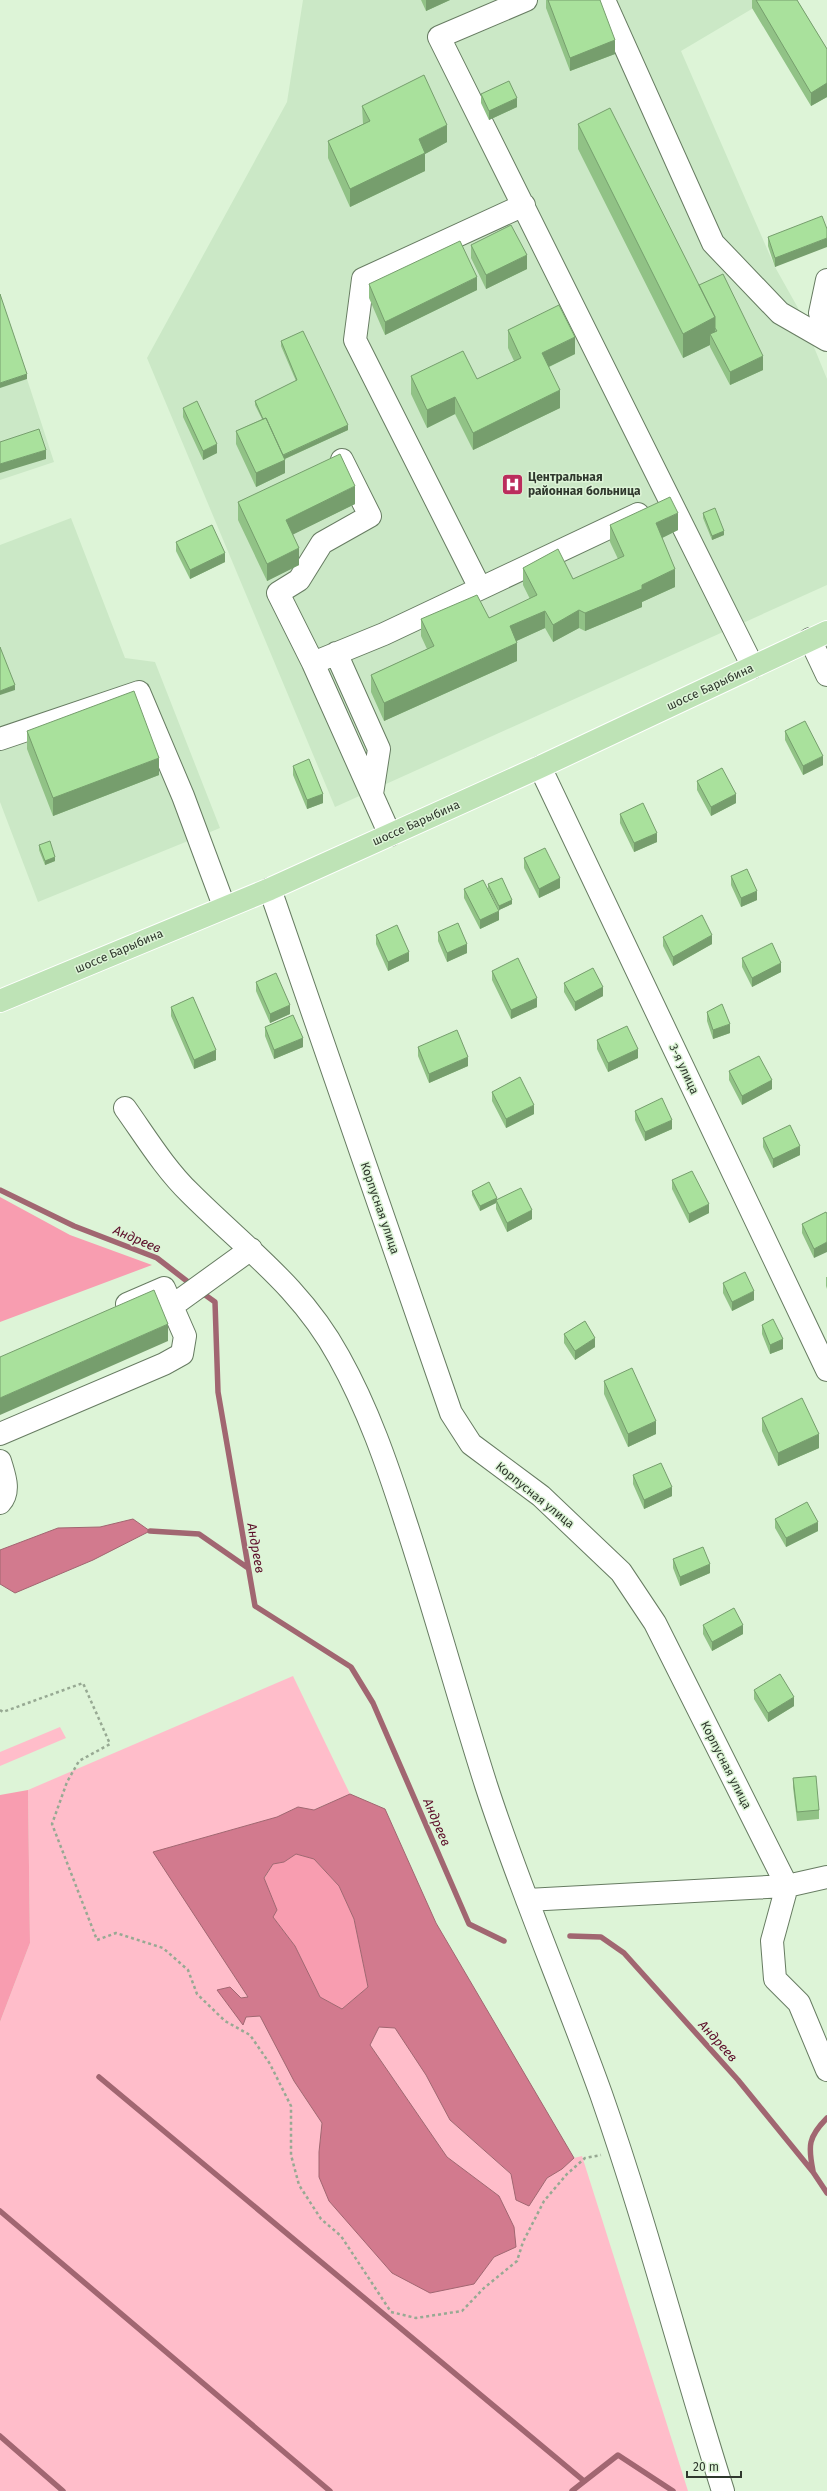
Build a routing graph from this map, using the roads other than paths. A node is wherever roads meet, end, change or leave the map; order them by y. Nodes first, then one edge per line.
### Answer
1 (526, 0) edge
2 (604, 0) edge
3 (524, 205) junction
4 (827, 280) edge
5 (827, 330) edge
6 (827, 340) edge
7 (320, 468) edge
8 (669, 499) junction
9 (480, 588) junction
10 (818, 635) edge
11 (336, 653) junction
12 (313, 663) junction
13 (753, 667) junction
14 (827, 675) edge
15 (0, 739) edge
16 (540, 768) junction
17 (372, 794) junction
18 (390, 834) junction
19 (270, 889) junction
20 (224, 906) junction
21 (0, 1001) edge
22 (124, 1108) dead end
23 (251, 1249) junction
24 (172, 1306) junction
25 (107, 1313) edge
26 (827, 1370) edge
27 (0, 1434) edge
28 (0, 1461) edge
29 (0, 1503) edge
30 (827, 1877) edge
31 (787, 1886) junction
32 (526, 1900) junction
33 (827, 2070) edge
34 (723, 2491) edge

1 - 3 street
2 - 6 street
3 - 8 street
3 - 9 street
4 - 5 street
7 - 12 street
8 - 9 street
8 - 13 street
9 - 11 street
10 - 13 main road, шоссе Барыбина
10 - 14 street
11 - 12 street
11 - 17 street
12 - 17 street
13 - 16 main road, шоссе Барыбина
15 - 20 street
16 - 18 main road, шоссе Барыбина
16 - 26 street, 3-я улица
17 - 18 street
18 - 19 main road, шоссе Барыбина
19 - 20 main road, шоссе Барыбина
19 - 31 street, Корпусная улица
20 - 21 main road, шоссе Барыбина
22 - 23 street
23 - 24 street
23 - 32 street
24 - 25 street
24 - 27 street
28 - 29 street
30 - 31 street
31 - 32 street
31 - 33 street
32 - 34 street

